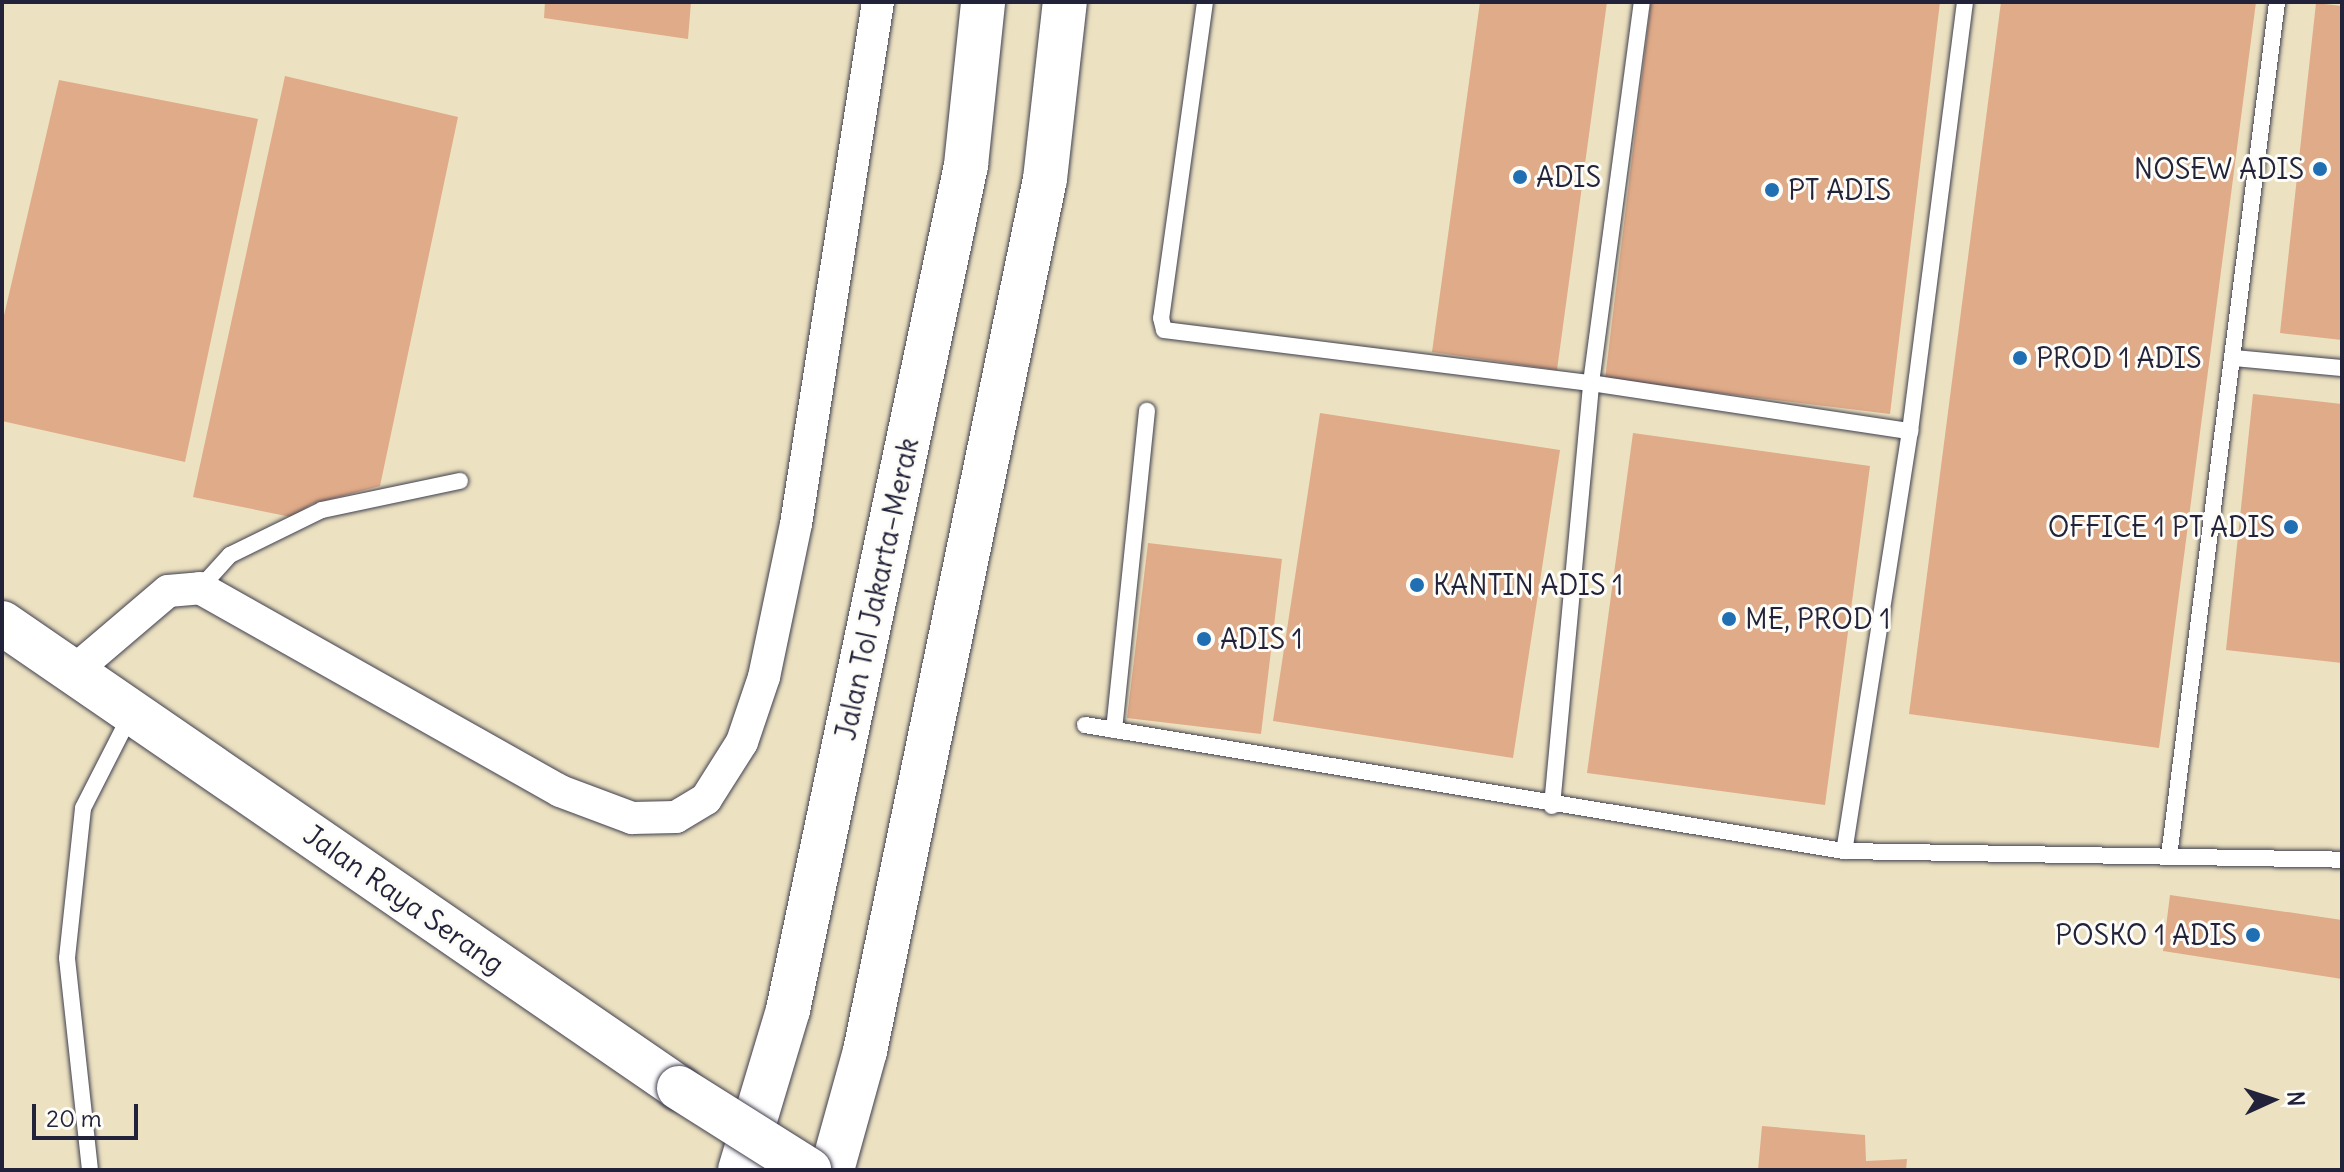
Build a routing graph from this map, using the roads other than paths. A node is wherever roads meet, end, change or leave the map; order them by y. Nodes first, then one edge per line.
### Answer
1 (878, 2) edge
2 (983, 2) edge
3 (1065, 2) edge
4 (1205, 2) edge
5 (1642, 2) edge
6 (1965, 2) edge
7 (2277, 2) edge
8 (2234, 358) junction
9 (2342, 368) edge
10 (1591, 383) junction
11 (1147, 411) dead end
12 (1910, 431) junction
13 (460, 481) dead end
14 (200, 588) junction
15 (2, 623) edge
16 (74, 671) junction
17 (133, 711) junction
18 (1085, 725) dead end
19 (1114, 730) junction
20 (1552, 806) junction
21 (1844, 851) junction
22 (2169, 856) junction
23 (2342, 860) edge
24 (90, 1170) edge
25 (740, 1170) edge
26 (809, 1170) edge
27 (832, 1170) edge

1 - 14 street
2 - 25 highway, Jalan Tol Jakarta–Merak
3 - 27 highway
4 - 10 lane
5 - 10 lane
6 - 12 lane
7 - 8 lane
8 - 9 lane
8 - 22 lane
10 - 12 lane
10 - 20 lane
11 - 19 lane
12 - 21 lane
13 - 14 lane
14 - 16 street
15 - 16 highway, Jalan Raya Serang
16 - 17 highway, Jalan Raya Serang
17 - 24 lane
17 - 26 highway, Jalan Raya Serang, bridge
18 - 19 lane
19 - 20 lane
20 - 21 lane
21 - 22 lane
22 - 23 lane

